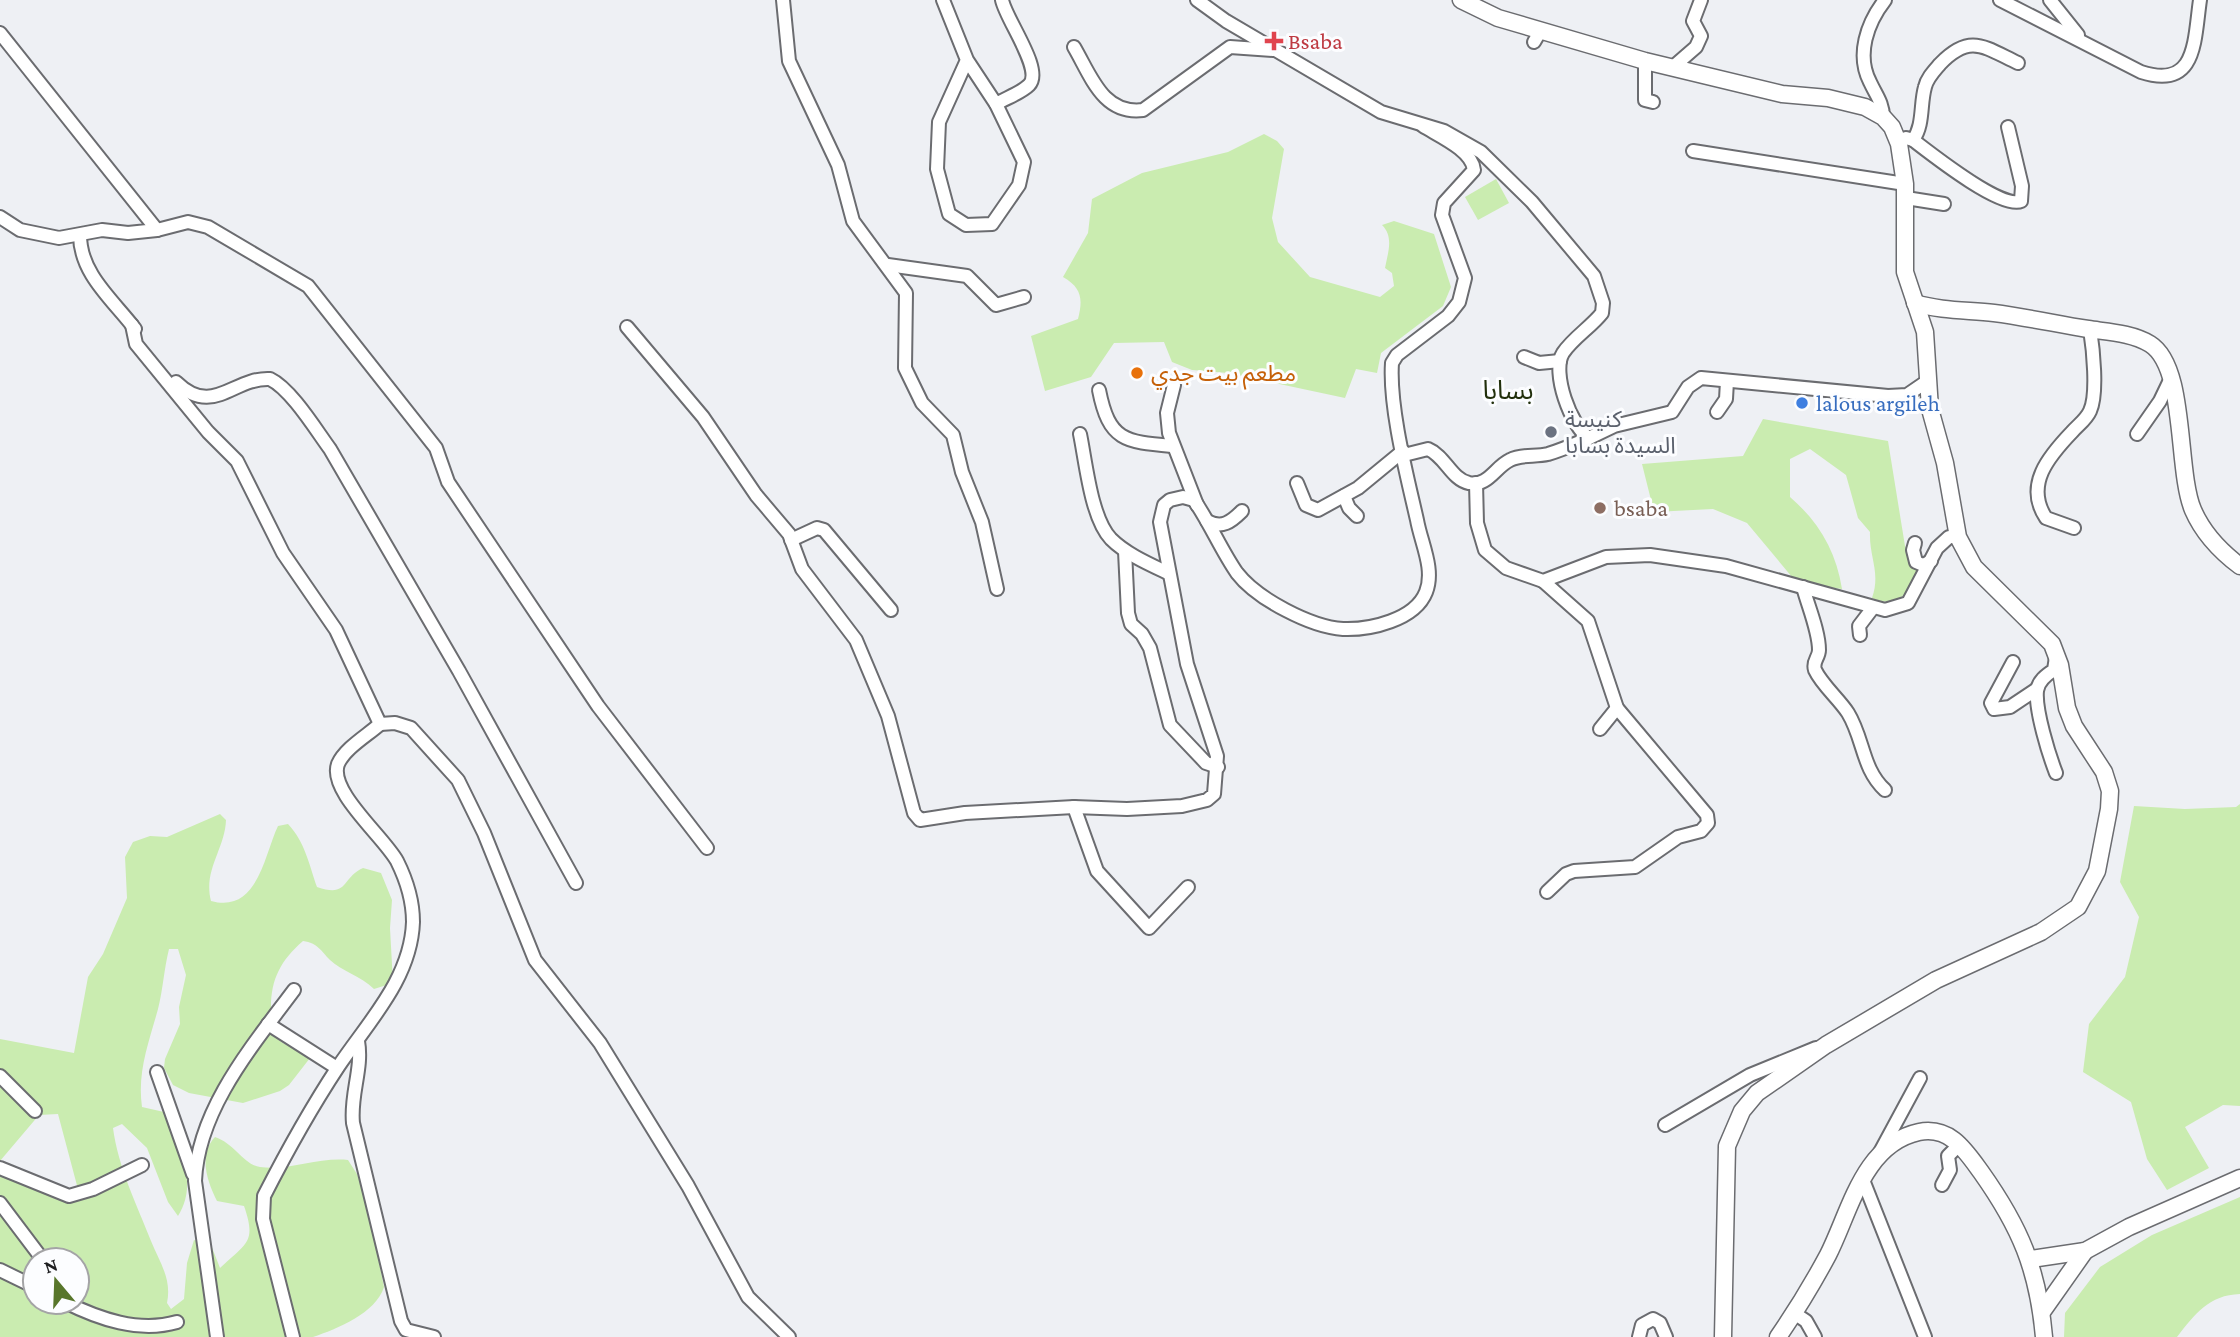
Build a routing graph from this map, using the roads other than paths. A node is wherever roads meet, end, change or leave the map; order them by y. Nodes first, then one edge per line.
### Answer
1 (783, 0) edge
2 (943, 0) edge
3 (1002, 0) edge
4 (1197, 0) edge
5 (1461, 0) edge
6 (1700, 0) edge
7 (2000, 0) edge
8 (2050, 0) edge
9 (2200, 0) edge
10 (1883, 1) edge
11 (0, 33) edge
12 (2081, 39) junction
13 (1074, 47) dead end
14 (1277, 51) junction
15 (967, 60) junction
16 (1645, 61) junction
17 (2018, 63) dead end
18 (1673, 67) junction
19 (1653, 102) dead end
20 (996, 104) junction
21 (1883, 117) junction
22 (1423, 126) junction
23 (2008, 127) dead end
24 (1904, 138) junction
25 (1693, 151) dead end
26 (1905, 191) junction
27 (1944, 204) dead end
28 (0, 217) edge
29 (156, 230) junction
30 (80, 235) junction
31 (888, 265) junction
32 (1024, 297) dead end
33 (1915, 303) junction
34 (1955, 311) junction
35 (132, 325) junction
36 (627, 327) dead end
37 (2090, 329) junction
38 (1925, 332) junction
39 (1524, 356) dead end
40 (1560, 361) junction
41 (2171, 378) junction
42 (1727, 381) junction
43 (1926, 382) junction
44 (1174, 385) dead end
45 (1099, 390) dead end
46 (1717, 412) dead end
47 (1080, 434) dead end
48 (2137, 434) dead end
49 (1588, 438) junction
50 (1173, 446) junction
51 (1404, 453) junction
52 (1297, 483) dead end
53 (1476, 483) junction
54 (1345, 496) junction
55 (1198, 505) junction
56 (1242, 511) dead end
57 (1357, 516) dead end
58 (1206, 521) junction
59 (2074, 528) dead end
60 (1958, 537) junction
61 (791, 540) junction
62 (1915, 543) dead end
63 (1125, 551) junction
64 (1931, 561) junction
65 (2240, 566) edge
66 (1168, 573) junction
67 (1543, 581) junction
68 (1803, 587) junction
69 (997, 589) dead end
70 (1872, 609) junction
71 (891, 610) dead end
72 (1860, 635) dead end
73 (2057, 653) junction
74 (2012, 662) dead end
75 (2037, 689) junction
76 (1617, 708) junction
77 (380, 724) junction
78 (1600, 729) dead end
79 (1218, 767) junction
80 (2056, 773) dead end
81 (1885, 790) dead end
82 (1074, 807) junction
83 (707, 848) dead end
84 (576, 883) dead end
85 (1188, 887) dead end
86 (1547, 892) dead end
87 (293, 990) dead end
88 (268, 1024) junction
89 (358, 1041) junction
90 (1826, 1045) junction
91 (337, 1068) junction
92 (158, 1072) dead end
93 (0, 1076) edge
94 (1920, 1078) dead end
95 (35, 1111) dead end
96 (1665, 1125) dead end
97 (1960, 1144) junction
98 (1879, 1154) junction
99 (142, 1165) dead end
100 (0, 1168) edge
101 (2240, 1178) edge
102 (1863, 1180) junction
103 (195, 1181) junction
104 (1942, 1185) dead end
105 (0, 1203) edge
106 (32, 1246) edge
107 (2085, 1251) junction
108 (2031, 1259) junction
109 (0, 1270) edge
110 (21, 1280) edge
111 (2042, 1312) junction
112 (1794, 1313) junction
113 (91, 1314) edge
114 (177, 1322) dead end
115 (779, 1334) edge
116 (217, 1337) edge
117 (293, 1337) edge
118 (434, 1337) edge
119 (1639, 1337) edge
120 (1666, 1337) edge
121 (1723, 1337) edge
122 (1778, 1337) edge
123 (1815, 1337) edge
124 (1925, 1337) edge
125 (2044, 1337) edge

1 - 31 street
2 - 15 street
3 - 20 street
4 - 14 street
5 - 16 street
6 - 18 street
7 - 12 street
8 - 12 street
9 - 12 street
10 - 21 street
11 - 29 street
13 - 14 street
14 - 22 street
15 - 20 street
15 - 20 street
16 - 18 street
16 - 19 street
17 - 24 street
18 - 21 street
21 - 24 street
22 - 40 street
22 - 51 street
23 - 24 street
24 - 26 street
25 - 26 street
26 - 27 street
26 - 33 street
28 - 30 street
29 - 30 street
29 - 83 street
30 - 35 street
31 - 32 street
31 - 69 street
33 - 34 street
33 - 38 street
34 - 37 street
34 - 38 street
35 - 77 street
35 - 84 street
36 - 61 street
37 - 41 street
37 - 59 street
38 - 43 street
39 - 40 street
40 - 49 street
41 - 48 street
41 - 65 street
42 - 43 street
42 - 46 street
42 - 49 street
43 - 60 street
44 - 50 street
45 - 50 street
47 - 63 street
49 - 53 street
50 - 55 street
51 - 53 street
51 - 54 street
51 - 58 street
52 - 54 street
53 - 67 street
54 - 57 street
55 - 58 street
55 - 66 street
56 - 58 street
60 - 64 street
60 - 73 street
61 - 71 street
61 - 82 street
62 - 64 street
63 - 66 street
63 - 79 street
64 - 70 street
66 - 79 street
67 - 68 street
67 - 76 street
68 - 70 street
68 - 81 street
70 - 72 street
73 - 75 street
73 - 90 street
74 - 75 street
75 - 80 street
76 - 78 street
76 - 86 street
77 - 89 street
77 - 115 street
79 - 82 street
82 - 85 street
87 - 88 street
88 - 91 street
88 - 103 street
89 - 91 street
89 - 118 street
90 - 96 street
90 - 121 street
91 - 117 street
92 - 103 street
93 - 95 street
94 - 98 street
97 - 98 street
97 - 104 street
97 - 108 street
98 - 102 street
99 - 100 street
101 - 107 street
102 - 112 street
102 - 124 street
103 - 116 street
105 - 106 street
107 - 108 street
107 - 111 street
108 - 111 street
109 - 110 street
111 - 125 street
112 - 122 street
112 - 123 street
113 - 114 street
119 - 120 street

